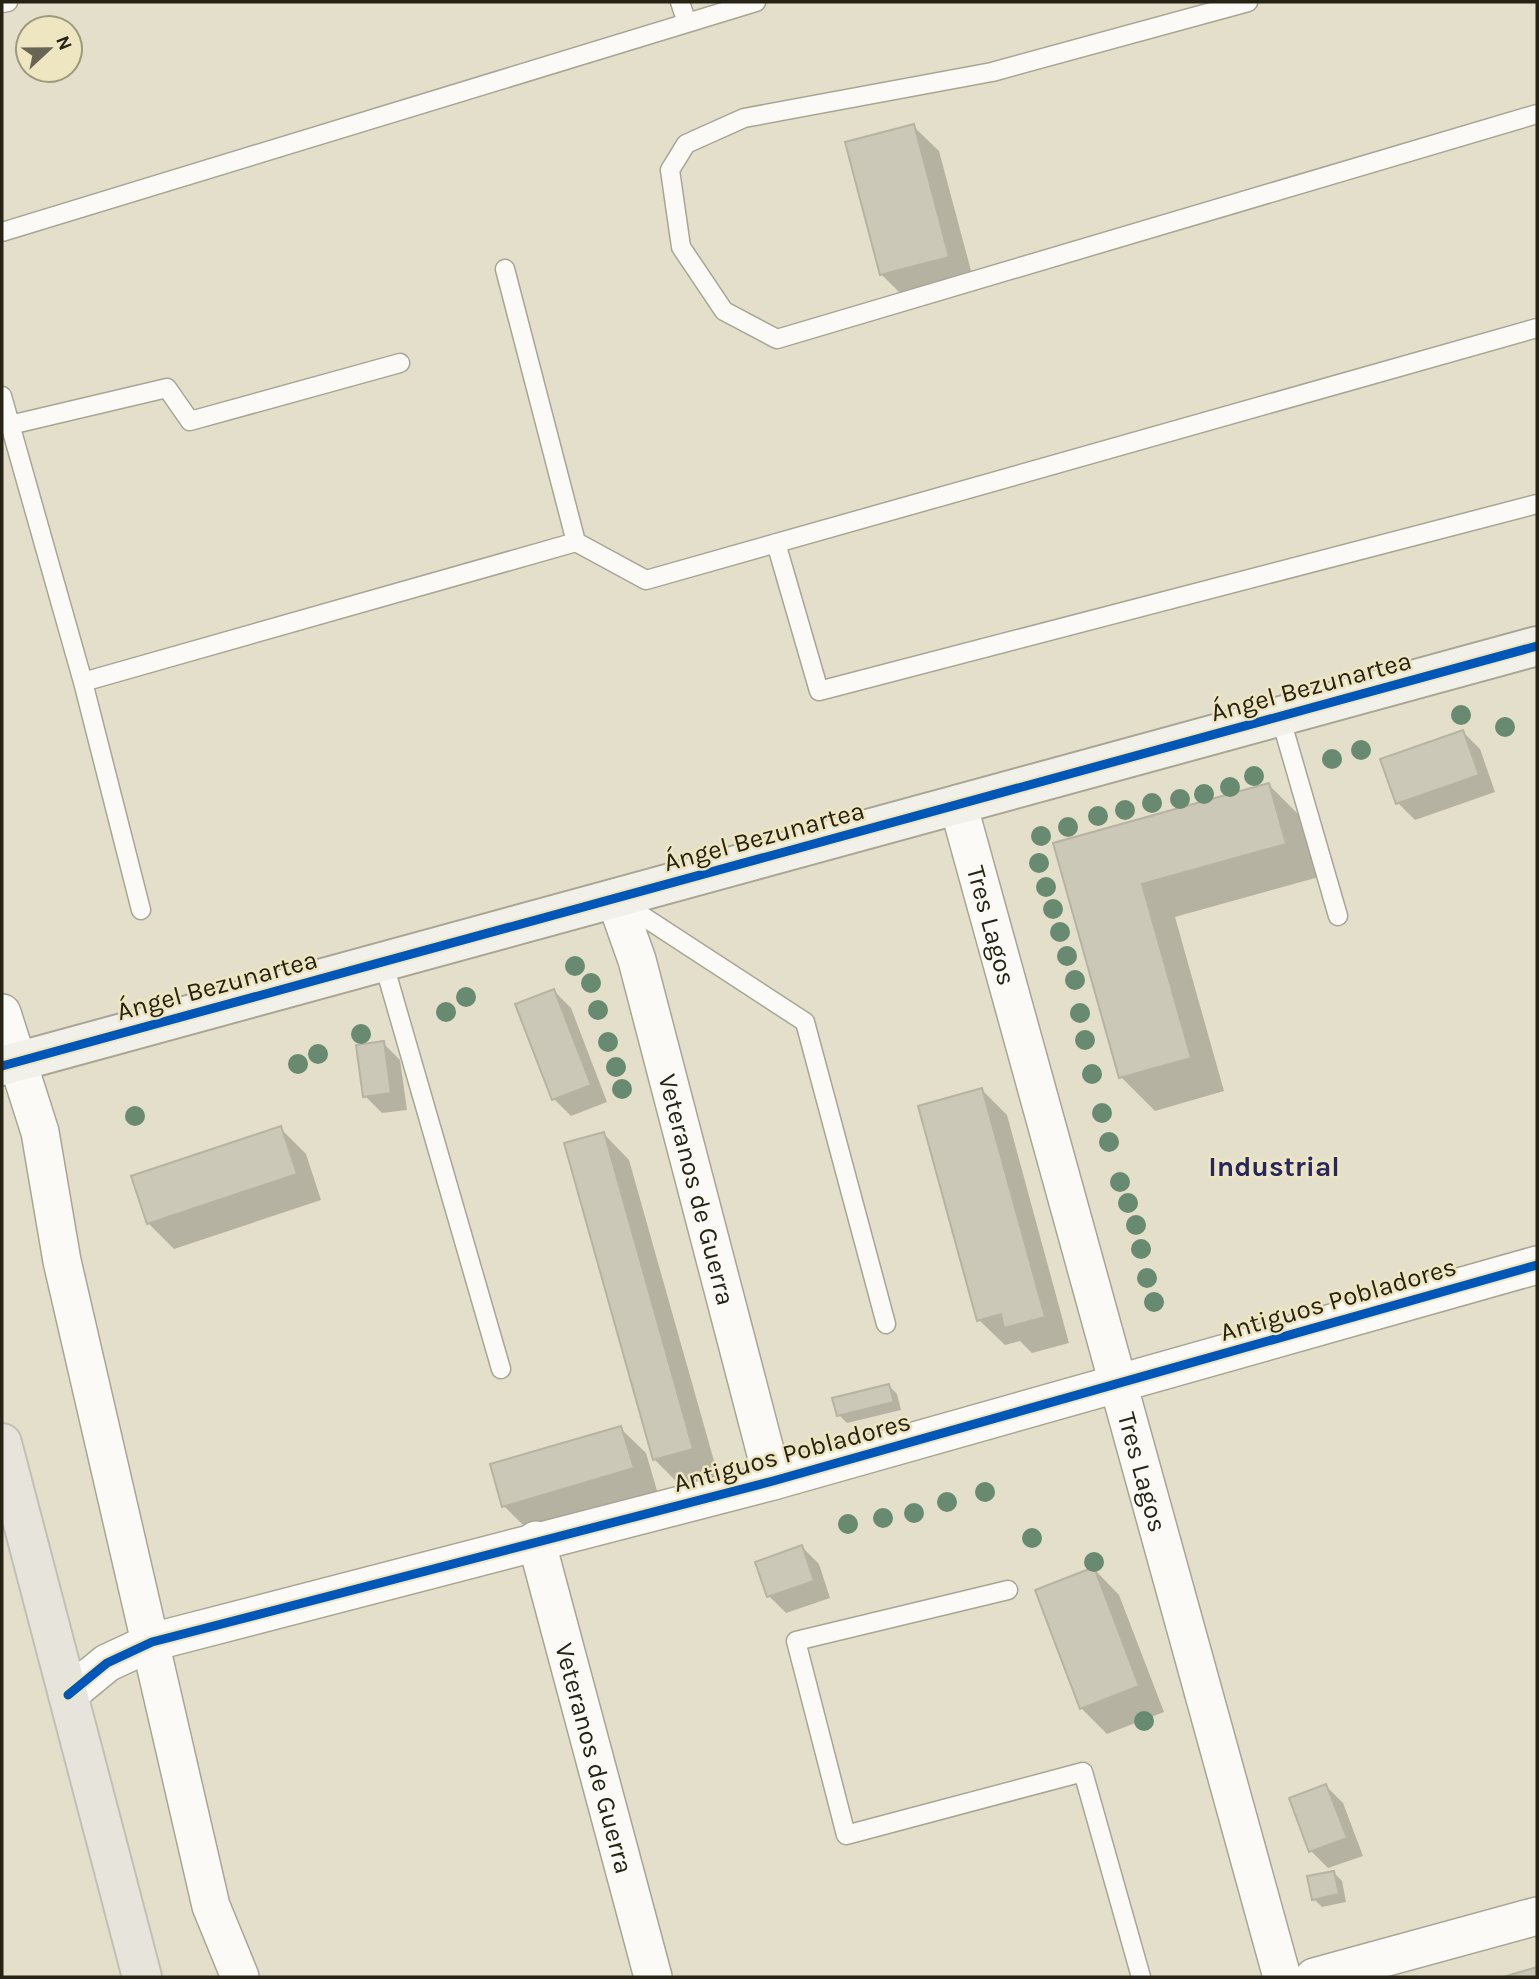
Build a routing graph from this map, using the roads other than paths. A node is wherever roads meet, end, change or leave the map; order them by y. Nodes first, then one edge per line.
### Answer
1 (8, 2) edge
2 (680, 2) edge
3 (756, 2) edge
4 (1248, 2) edge
5 (2, 3) edge
6 (687, 23) junction
7 (1537, 114) edge
8 (2, 232) edge
9 (505, 269) dead end
10 (1537, 328) edge
11 (400, 363) dead end
12 (2, 396) edge
13 (10, 425) junction
14 (1537, 504) edge
15 (576, 542) junction
16 (776, 543) junction
17 (1537, 646) edge
18 (83, 682) junction
19 (1280, 716) junction
20 (958, 804) junction
21 (615, 898) junction
22 (141, 910) dead end
23 (1338, 916) dead end
24 (383, 961) junction
25 (2, 1013) edge
26 (10, 1063) edge
27 (1537, 1265) edge
28 (886, 1324) dead end
29 (501, 1369) dead end
30 (1118, 1382) junction
31 (2, 1443) edge
32 (773, 1481) junction
33 (536, 1540) junction
34 (1008, 1590) dead end
35 (152, 1642) junction
36 (68, 1695) junction
37 (1537, 1916) edge
38 (142, 1977) edge
39 (240, 1977) edge
40 (653, 1977) edge
41 (1141, 1977) edge
42 (1282, 1977) edge
43 (1314, 1977) edge

1 - 5 lane
2 - 6 lane
3 - 6 lane
4 - 7 lane
6 - 8 lane
9 - 15 lane
10 - 16 lane
11 - 13 lane
12 - 13 lane
13 - 18 lane
14 - 16 lane
15 - 16 lane
15 - 18 lane
17 - 19 street, Ángel Bezunartea
18 - 22 lane
19 - 20 street, Ángel Bezunartea
19 - 23 lane
20 - 21 street, Ángel Bezunartea
20 - 30 street, Tres Lagos
21 - 24 street, Ángel Bezunartea
21 - 28 lane
21 - 32 street, Veteranos de Guerra
24 - 26 street, Ángel Bezunartea
24 - 29 lane
25 - 26 street
26 - 35 street
27 - 30 street, Antiguos Pobladores
30 - 32 street, Antiguos Pobladores
30 - 42 street, Tres Lagos
31 - 36 main road
32 - 33 street, Antiguos Pobladores
33 - 35 street, Antiguos Pobladores
33 - 40 street, Veteranos de Guerra
34 - 41 lane
35 - 36 street, Antiguos Pobladores
35 - 39 street
36 - 38 main road
37 - 43 street

